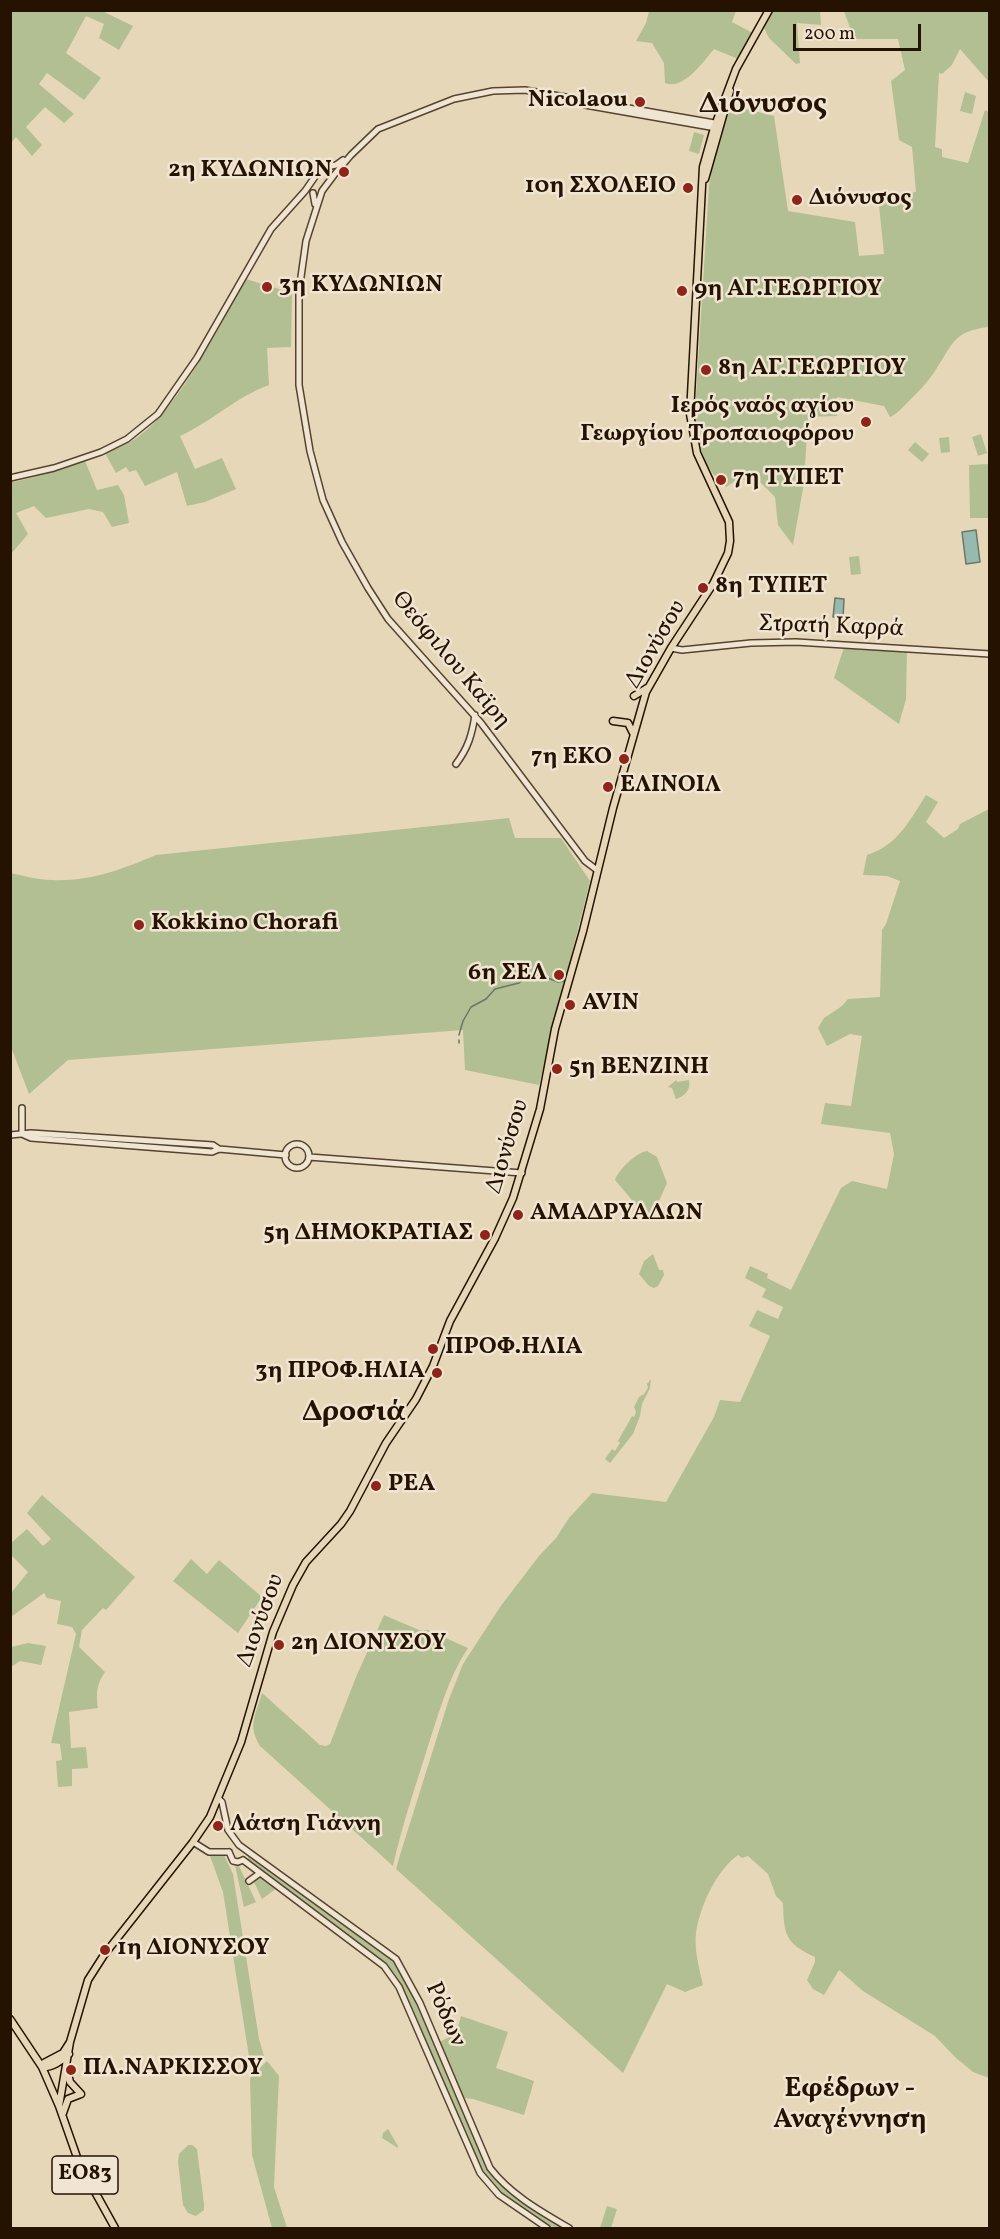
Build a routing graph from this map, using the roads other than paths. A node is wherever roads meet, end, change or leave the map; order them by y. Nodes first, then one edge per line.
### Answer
1 (769, 10) edge
2 (718, 126) junction
3 (351, 155) junction
4 (331, 167) junction
5 (334, 175) junction
6 (310, 183) junction
7 (322, 191) junction
8 (312, 192) junction
9 (303, 193) junction
10 (316, 206) junction
11 (10, 478) edge
12 (671, 648) junction
13 (990, 654) edge
14 (648, 688) junction
15 (634, 696) dead end
16 (475, 715) junction
17 (613, 721) dead end
18 (634, 735) junction
19 (456, 764) dead end
20 (597, 870) junction
21 (22, 1108) dead end
22 (22, 1134) junction
23 (10, 1135) edge
24 (285, 1155) junction
25 (309, 1157) junction
26 (522, 1173) junction
27 (219, 1799) junction
28 (193, 1842) junction
29 (239, 1845) junction
30 (245, 1850) junction
31 (229, 1852) junction
32 (243, 1860) junction
33 (260, 1873) junction
34 (249, 1881) dead end
35 (10, 2019) edge
36 (70, 2042) junction
37 (33, 2052) junction
38 (69, 2054) junction
39 (54, 2058) junction
40 (42, 2067) junction
41 (66, 2067) junction
42 (59, 2106) junction
43 (63, 2118) junction
44 (115, 2229) edge
45 (547, 2229) edge
46 (569, 2229) edge

1 - 2 main road, Διονύσου
2 - 3 street
2 - 12 main road, Διονύσου
3 - 4 street
3 - 5 street, Θεόφιλου Καϊρη
4 - 5 street
4 - 6 street
5 - 7 street, Θεόφιλου Καϊρη
6 - 8 street, Θεόφιλου Καϊρη
6 - 9 street
7 - 8 street
7 - 10 street, Θεόφιλου Καϊρη
8 - 9 street
8 - 10 street, Θεόφιλου Καϊρη
9 - 11 street
10 - 16 street, Θεόφιλου Καϊρη
12 - 13 street, Στρατή Καρρά
12 - 14 main road, Διονύσου
14 - 15 main road
14 - 18 main road, Διονύσου
16 - 19 street
16 - 20 street, Θεόφιλου Καϊρη
17 - 18 main road
18 - 20 main road, Διονύσου
20 - 26 main road, Διονύσου
21 - 22 street
22 - 23 street
22 - 24 street
24 - 25 street
24 - 25 street
25 - 26 street
26 - 27 main road, Διονύσου
27 - 28 main road, Διονύσου
27 - 29 street
28 - 31 street
28 - 36 main road, Διονύσου
29 - 30 street
29 - 31 street
30 - 32 street
30 - 46 street, Ρόδων
31 - 32 street
32 - 33 street, Ρόδων
33 - 34 street
33 - 45 street, Ρόδων
35 - 37 main road, ΕΟ83
36 - 38 main road, Διονύσου
36 - 39 main road, Διονύσου
37 - 39 main road
37 - 40 main road, ΕΟ83
38 - 40 main road
38 - 41 main road, Διονύσου
39 - 40 main road, Διονύσου
40 - 42 main road, ΕΟ83
41 - 42 main road, Διονύσου
41 - 43 main road
42 - 43 main road, ΕΟ83
43 - 44 main road, ΕΟ83

